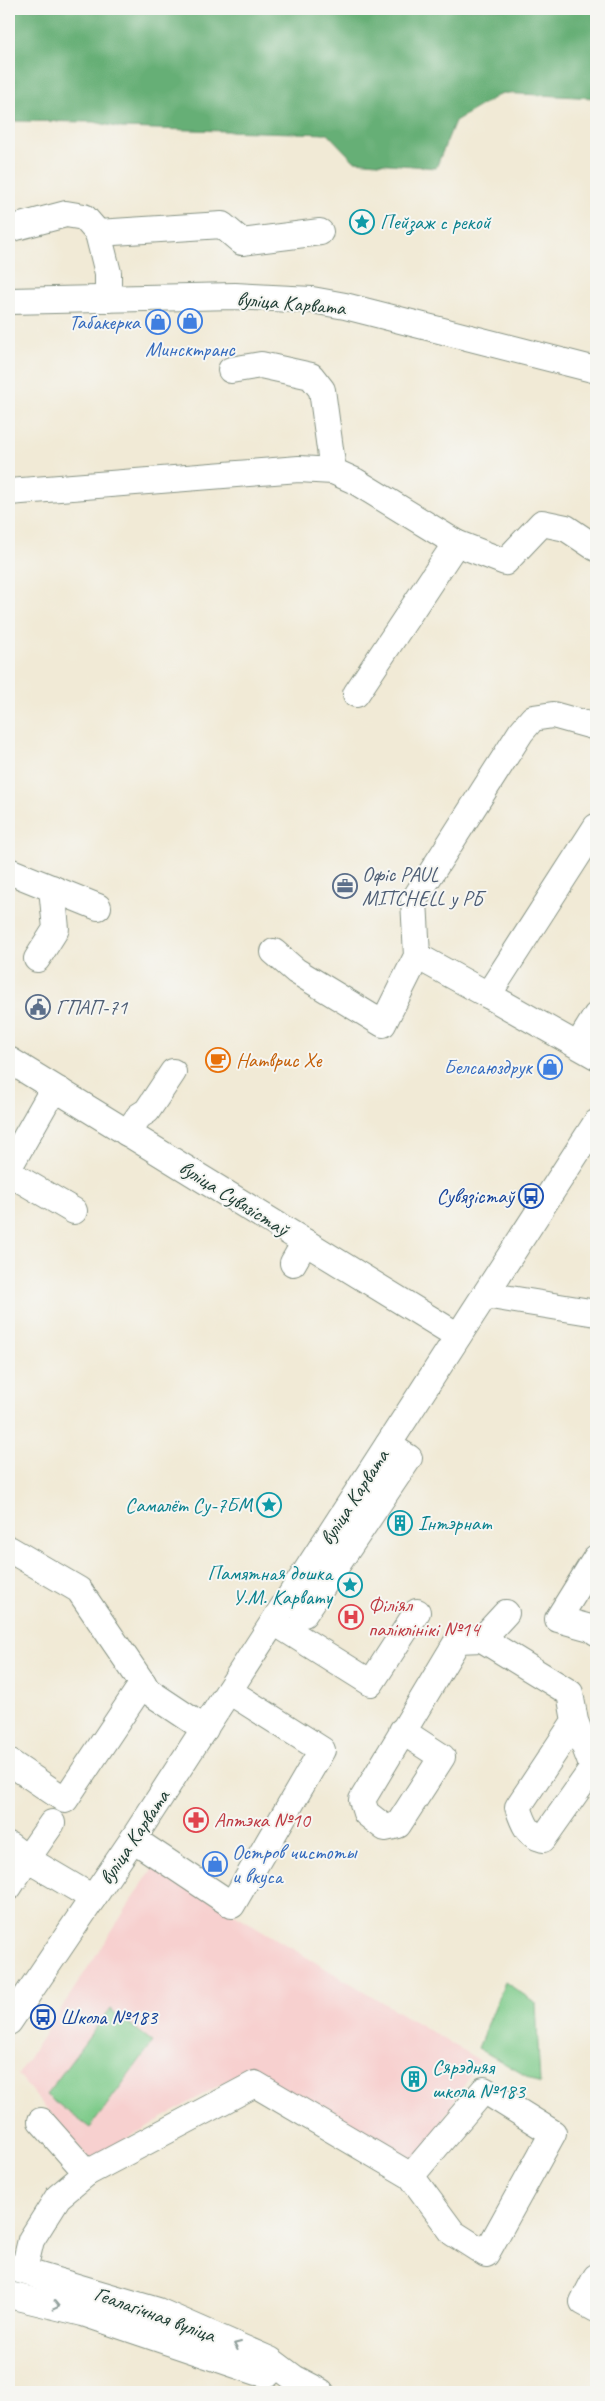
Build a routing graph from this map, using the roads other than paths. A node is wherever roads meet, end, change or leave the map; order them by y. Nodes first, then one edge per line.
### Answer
1 (9, 229) edge
2 (320, 232) dead end
3 (98, 233) junction
4 (108, 300) junction
5 (9, 301) edge
6 (231, 370) dead end
7 (596, 370) edge
8 (333, 471) junction
9 (9, 492) edge
10 (456, 542) junction
11 (596, 548) edge
12 (356, 694) dead end
13 (596, 727) edge
14 (596, 827) edge
15 (9, 871) edge
16 (52, 888) junction
17 (98, 907) dead end
18 (274, 952) dead end
19 (416, 956) junction
20 (37, 960) dead end
21 (488, 995) junction
22 (596, 1016) edge
23 (587, 1051) edge
24 (9, 1060) edge
25 (173, 1072) dead end
26 (60, 1091) junction
27 (596, 1123) edge
28 (127, 1133) junction
29 (9, 1166) edge
30 (9, 1174) edge
31 (74, 1211) dead end
32 (485, 1295) junction
33 (596, 1313) edge
34 (458, 1336) junction
35 (388, 1445) junction
36 (9, 1549) edge
37 (596, 1558) edge
38 (417, 1612) dead end
39 (506, 1613) dead end
40 (304, 1614) dead end
41 (274, 1622) junction
42 (596, 1632) edge
43 (482, 1639) junction
44 (143, 1683) junction
45 (229, 1692) junction
46 (575, 1721) dead end
47 (204, 1729) junction
48 (402, 1731) dead end
49 (9, 1762) edge
50 (52, 1823) dead end
51 (133, 1839) junction
52 (18, 1852) edge
53 (9, 1887) edge
54 (93, 1898) junction
55 (9, 2021) edge
56 (41, 2121) dead end
57 (87, 2173) junction
58 (411, 2176) junction
59 (16, 2268) edge
60 (596, 2277) edge
61 (9, 2295) edge
62 (596, 2309) edge
63 (294, 2378) junction
64 (321, 2392) edge

1 - 3 street
2 - 3 street
3 - 4 street
4 - 5 street, вуліца Карвата
4 - 7 street, вуліца Карвата
6 - 8 street
8 - 9 street
8 - 10 street
10 - 11 street
10 - 12 street
13 - 19 street
14 - 21 street
15 - 16 street
16 - 17 street
16 - 20 street
18 - 19 street
19 - 21 street
21 - 23 street
22 - 23 street
24 - 26 street, вуліца Сувязістаў
25 - 28 street
26 - 28 street, вуліца Сувязістаў
26 - 29 street
27 - 32 street, вуліца Карвата
28 - 34 street, вуліца Сувязістаў
30 - 31 street
32 - 33 street
32 - 34 street, вуліца Карвата
34 - 35 street, вуліца Карвата
35 - 40 street
35 - 41 street, вуліца Карвата
36 - 44 street
37 - 42 street
38 - 41 street
39 - 43 street
41 - 45 street, вуліца Карвата
43 - 46 street
43 - 48 street
44 - 47 street
44 - 49 street
45 - 47 street, вуліца Карвата
45 - 51 street
47 - 51 street, вуліца Карвата
50 - 52 street
51 - 54 street, вуліца Карвата
52 - 53 street
52 - 54 street
54 - 55 street, вуліца Карвата
56 - 57 street
57 - 58 street
57 - 59 street
58 - 58 street
63 -> 59 street, Геалагічная вуліца
60 - 62 street
61 -> 63 street, Геалагічная вуліца
63 - 64 street, Геалагічная вуліца

